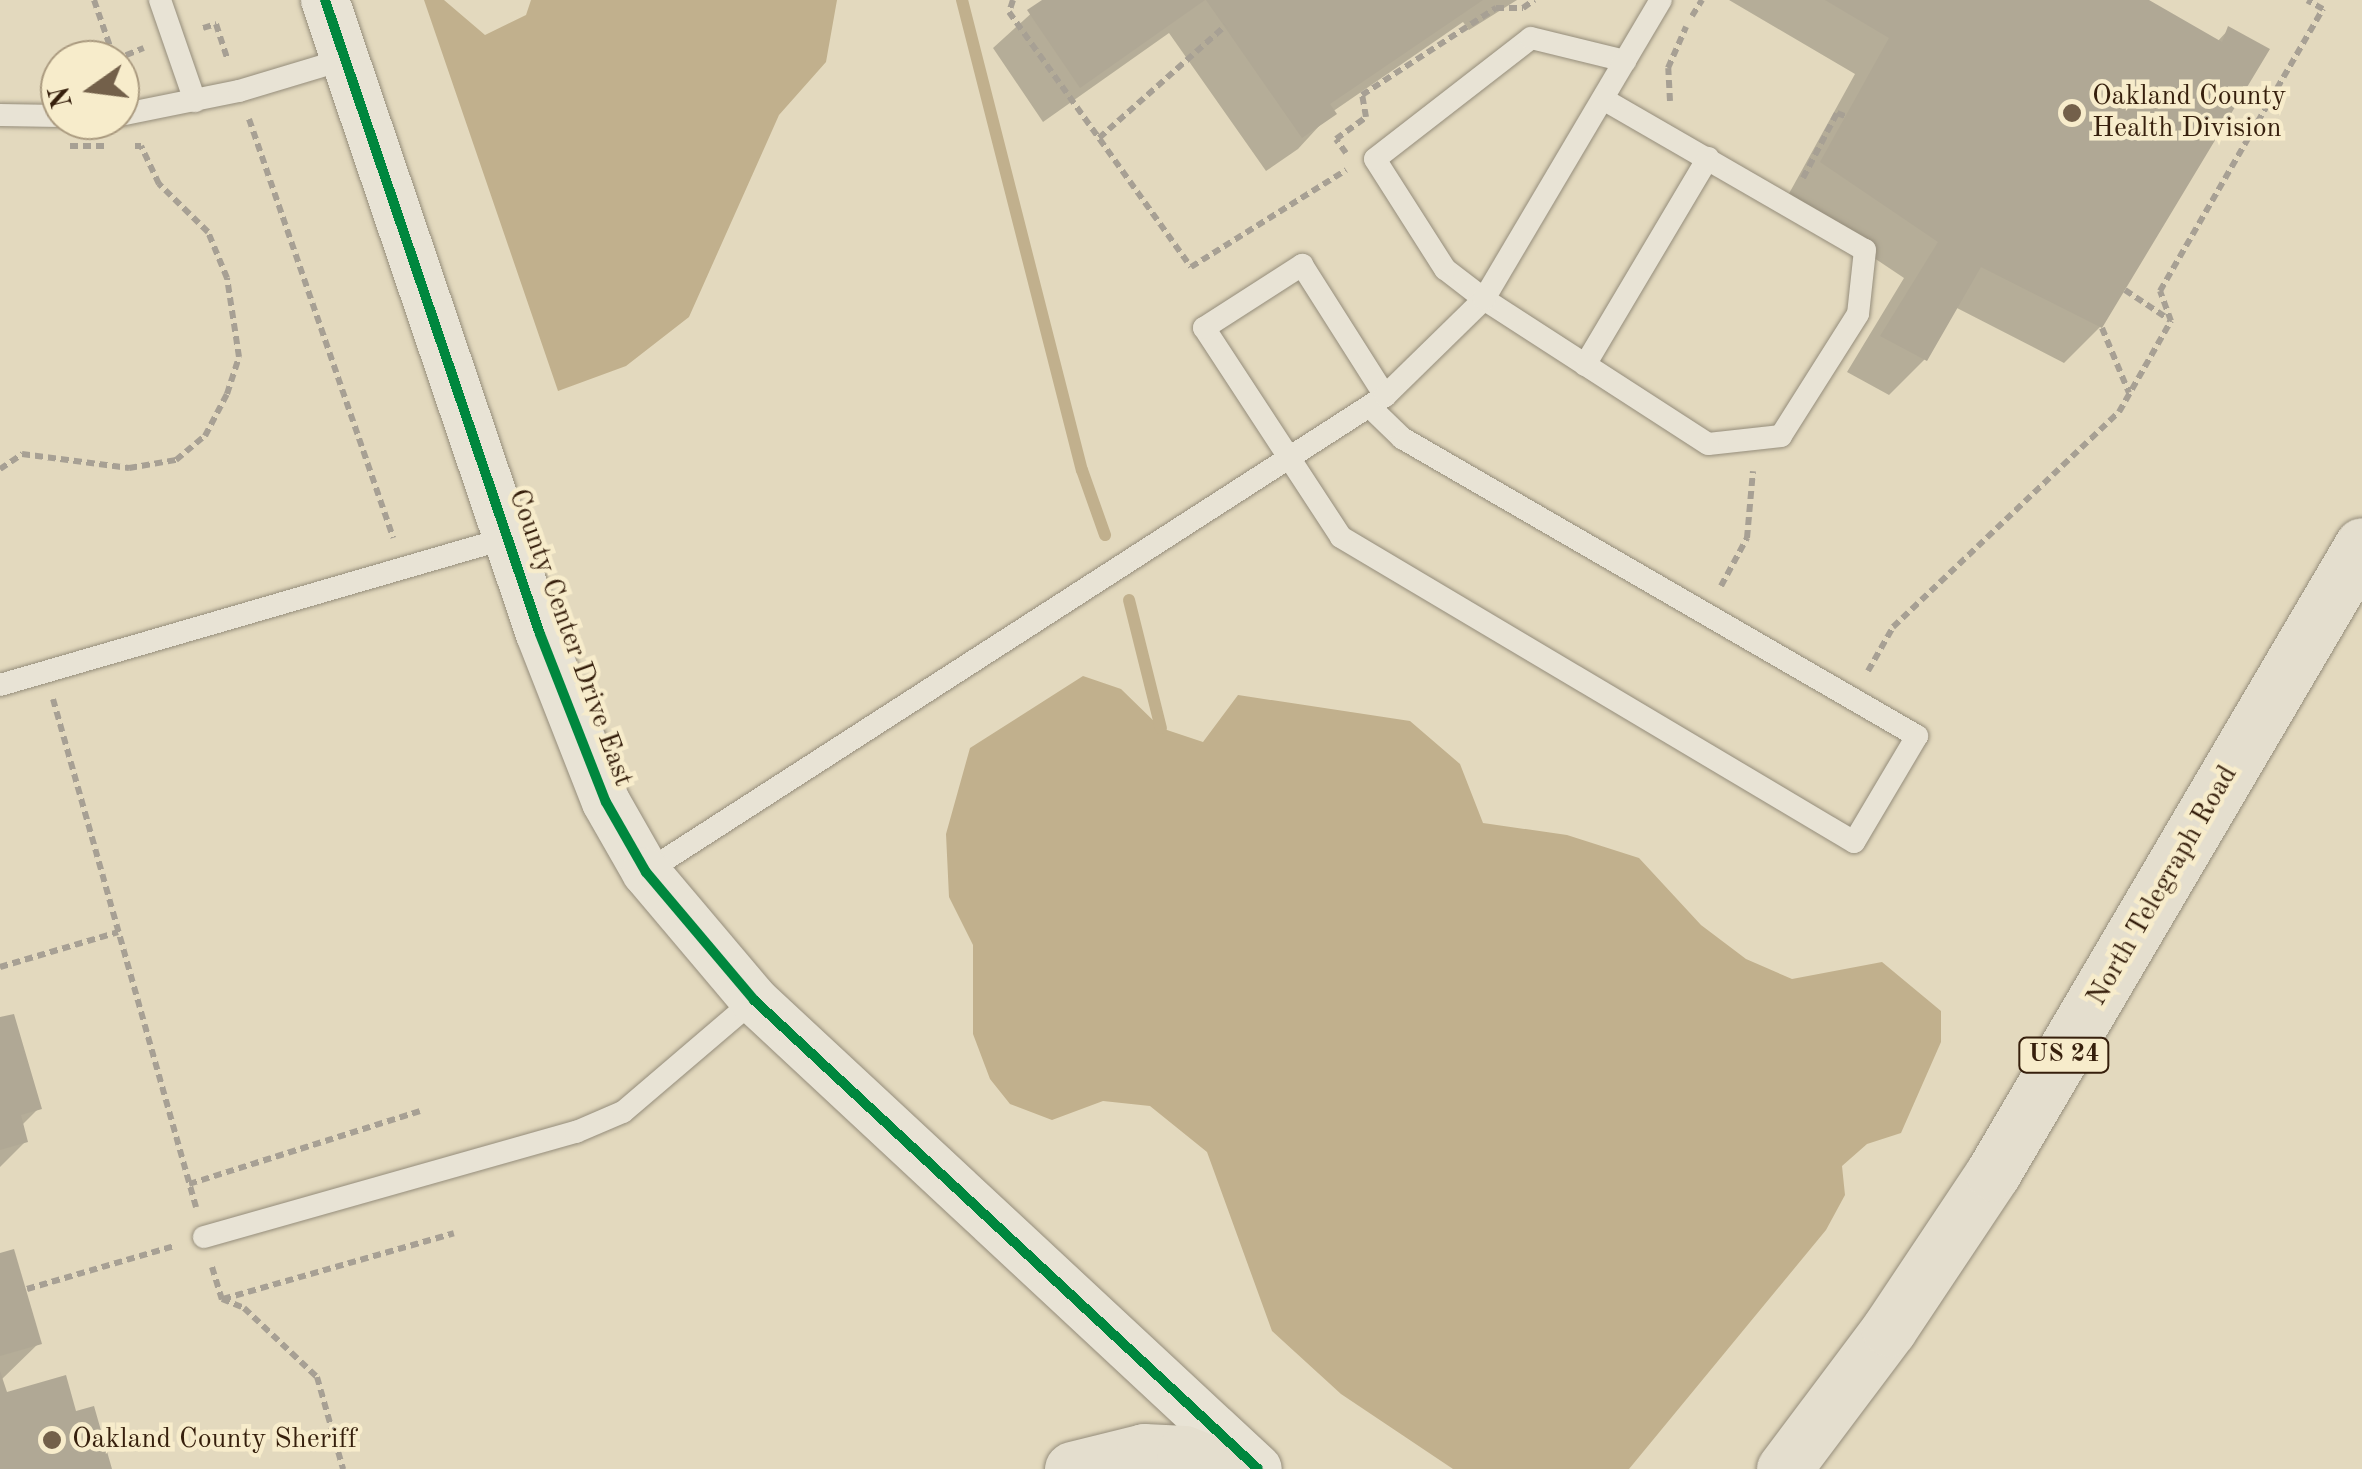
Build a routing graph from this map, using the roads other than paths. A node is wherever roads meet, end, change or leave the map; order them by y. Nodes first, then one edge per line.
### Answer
1 (160, 0) edge
2 (325, 0) edge
3 (1661, 0) edge
4 (346, 59) junction
5 (1625, 61) junction
6 (1602, 99) junction
7 (194, 101) junction
8 (140, 111) edge
9 (0, 115) edge
10 (40, 116) edge
11 (1708, 158) junction
12 (1484, 299) junction
13 (1584, 364) junction
14 (1378, 402) junction
15 (1286, 460) junction
16 (508, 538) junction
17 (2362, 544) edge
18 (0, 685) edge
19 (646, 872) junction
20 (754, 1000) junction
21 (204, 1238) road end
22 (1072, 1469) edge
23 (1225, 1469) edge
24 (1258, 1469) edge
25 (1784, 1469) edge

1 - 7 lane
2 - 4 street, County Center Drive East
3 - 5 lane
4 - 7 lane
4 - 16 street, County Center Drive East
5 - 6 lane
5 - 12 lane
6 - 11 lane
6 - 12 lane
7 - 8 lane
9 - 10 lane
11 - 13 lane
11 - 13 lane
12 - 13 lane
12 - 14 lane
14 - 15 lane
14 - 15 lane
14 - 15 lane
15 - 19 lane
16 - 18 lane
16 - 19 street, County Center Drive East
17 - 25 main road, North Telegraph Road / US 24
19 - 20 street, County Center Drive East
20 - 21 lane
20 - 24 street, County Center Drive East
22 - 23 main road

